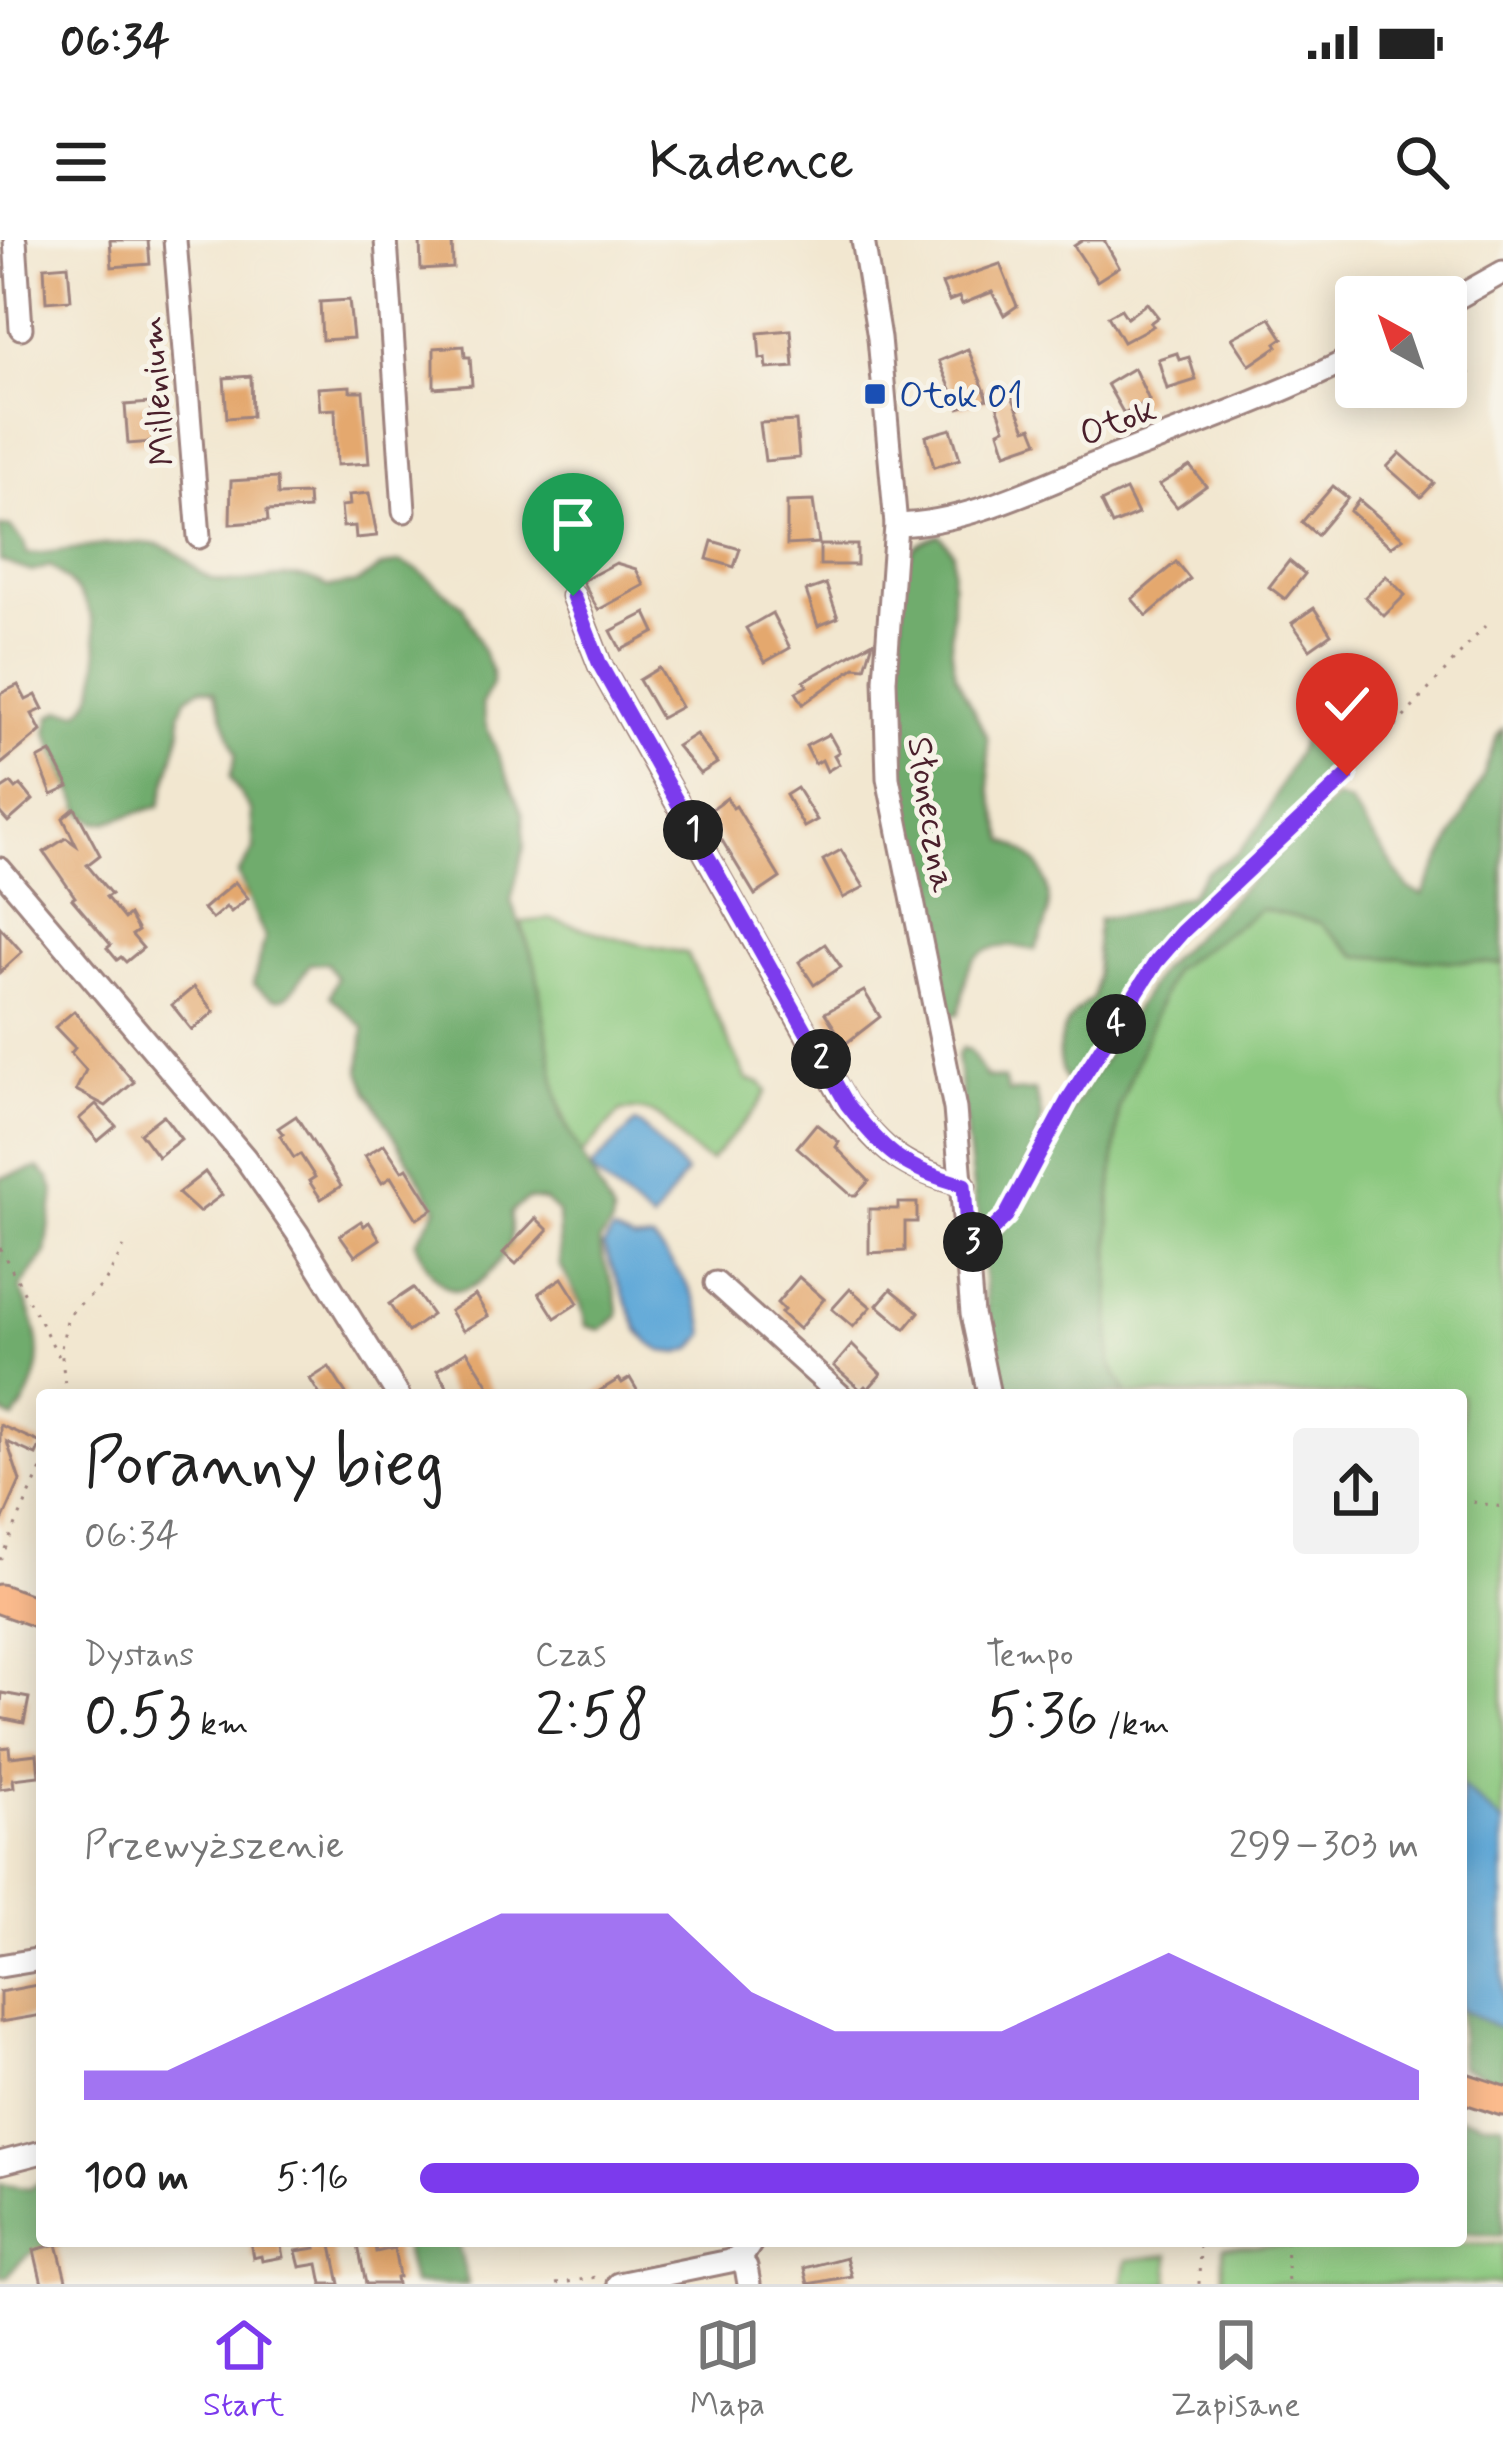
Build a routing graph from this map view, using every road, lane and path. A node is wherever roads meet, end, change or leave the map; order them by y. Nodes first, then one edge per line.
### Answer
1 (15, 240) edge
2 (176, 240) edge
3 (386, 240) edge
4 (863, 240) edge
5 (1503, 272) edge
6 (1467, 292) edge
7 (22, 328) dead end
8 (1335, 366) edge
9 (404, 511) dead end
10 (896, 525) junction
11 (200, 538) dead end
12 (573, 596) dead end
13 (1485, 626) dead end
14 (0, 868) edge
15 (964, 1185) junction
16 (968, 1244) junction
17 (124, 1247) dead end
18 (0, 1248) edge
19 (716, 1283) dead end
20 (64, 1366) junction
21 (66, 1389) edge
22 (394, 1389) edge
23 (833, 1389) edge
24 (988, 1389) edge
25 (36, 1480) edge
26 (1467, 1501) edge
27 (1503, 1507) edge
28 (0, 1560) edge
29 (0, 1598) edge
30 (36, 1612) edge
31 (36, 1960) edge
32 (0, 1966) edge
33 (1467, 2089) edge
34 (1503, 2101) edge
35 (36, 2154) edge
36 (0, 2163) edge
37 (1200, 2247) edge
38 (1286, 2247) edge
39 (748, 2258) edge
40 (618, 2284) edge
41 (640, 2284) edge
42 (1199, 2284) edge
43 (1288, 2284) edge

1 - 7 street
2 - 11 street, Millenium
3 - 9 street
4 - 10 street, Słoneczna
5 - 6 street
8 - 10 street, Otok
10 - 15 street, Słoneczna
12 - 15 street
13 - 16 path
14 - 22 street
15 - 16 street, Słoneczna
16 - 24 street, Słoneczna
17 - 20 path
18 - 20 path
19 - 23 street
20 - 21 path
25 - 28 path
26 - 27 path
29 - 30 main road
31 - 32 street
33 - 34 main road
35 - 36 street
37 - 42 path
38 - 43 path
39 - 40 street
39 - 41 street

